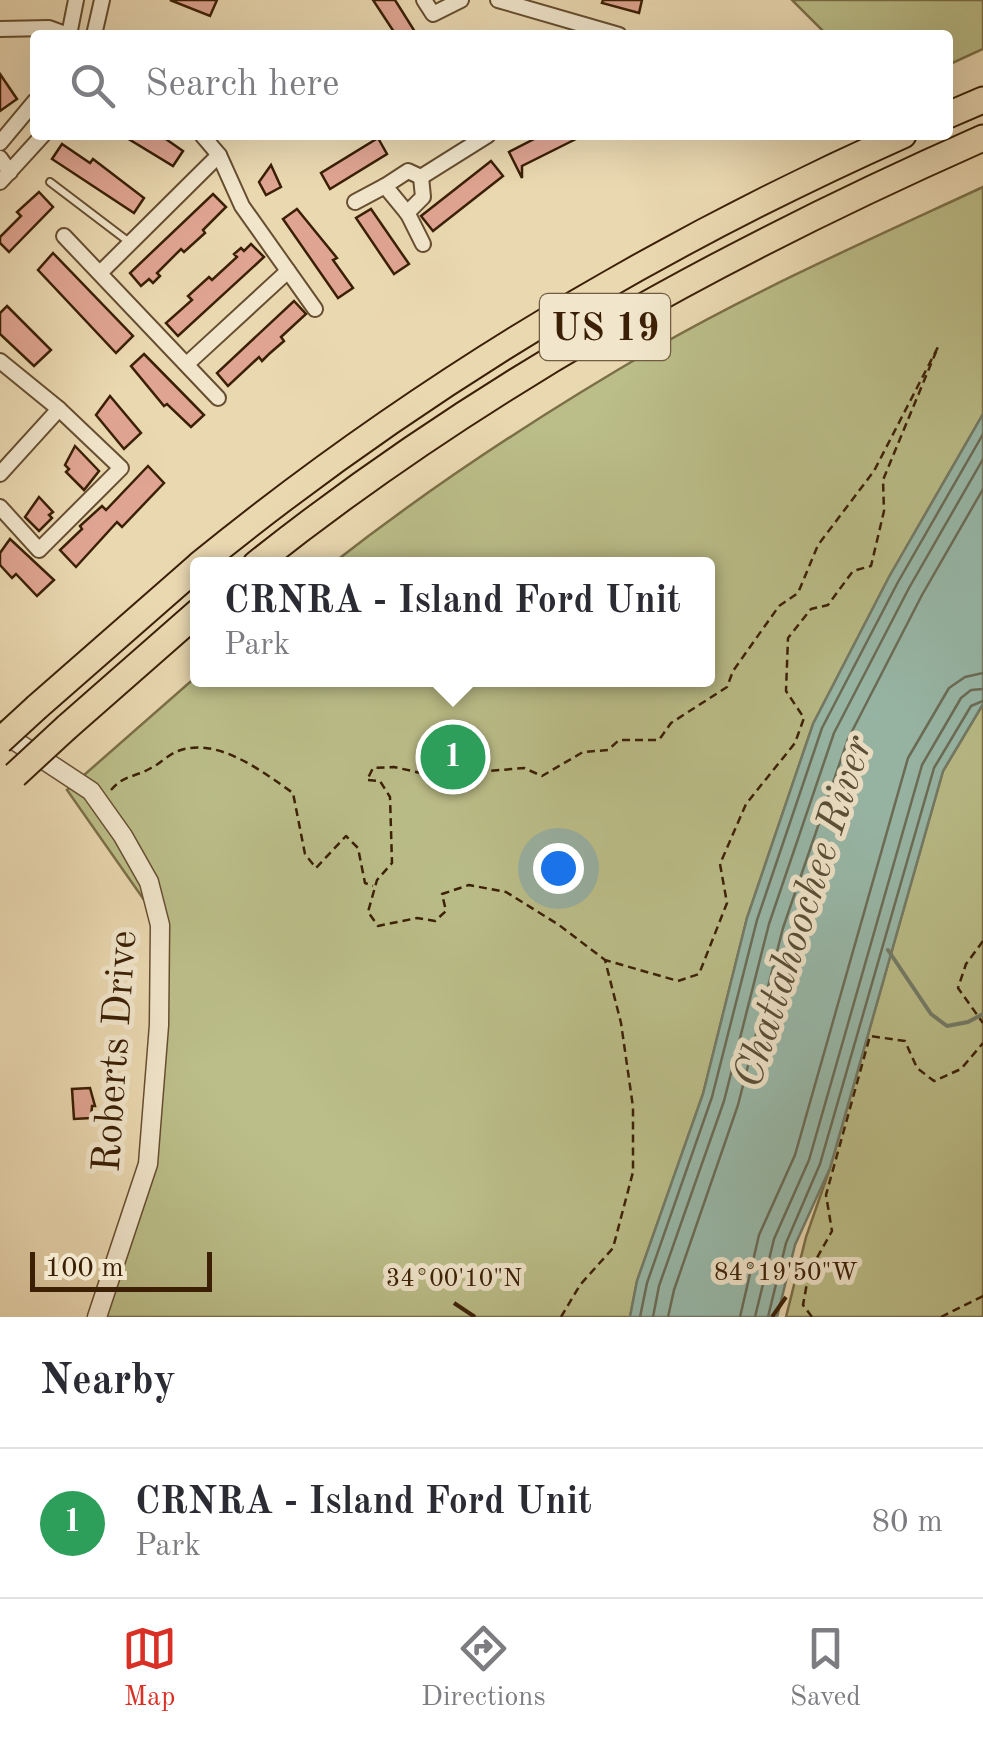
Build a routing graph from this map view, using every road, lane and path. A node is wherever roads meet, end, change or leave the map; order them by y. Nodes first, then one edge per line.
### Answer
1 (76, 0) edge
2 (102, 0) edge
3 (424, 0) edge
4 (461, 0) edge
5 (498, 0) edge
6 (578, 29) edge
7 (0, 30) edge
8 (55, 30) edge
9 (70, 30) edge
10 (95, 30) edge
11 (983, 100) edge
12 (30, 107) edge
13 (953, 113) edge
14 (983, 138) edge
15 (38, 140) edge
16 (206, 140) edge
17 (480, 140) edge
18 (894, 140) edge
19 (0, 144) edge
20 (219, 155) junction
21 (0, 158) edge
22 (5, 177) edge
23 (421, 177) junction
24 (50, 182) dead end
25 (384, 186) junction
26 (355, 202) dead end
27 (406, 213) junction
28 (64, 236) dead end
29 (130, 243) junction
30 (424, 244) dead end
31 (288, 271) junction
32 (100, 273) junction
33 (315, 309) dead end
34 (0, 360) edge
35 (188, 363) junction
36 (218, 398) dead end
37 (60, 409) junction
38 (0, 474) edge
39 (0, 507) edge
40 (210, 557) edge
41 (266, 557) edge
42 (190, 573) edge
43 (190, 619) edge
44 (0, 731) edge
45 (0, 741) edge
46 (8, 783) edge
47 (100, 802) junction
48 (375, 887) junction
49 (983, 940) edge
50 (606, 960) junction
51 (983, 1024) edge
52 (983, 1043) edge
53 (983, 1296) edge
54 (975, 1302) junction
55 (983, 1307) edge
56 (97, 1317) edge
57 (562, 1317) edge
58 (812, 1317) edge
59 (941, 1317) edge

1 - 9 street
2 - 10 street
3 - 4 street
5 - 6 street
7 - 8 street
11 - 13 highway
12 - 19 street
14 - 41 highway, US 19
15 - 22 street
16 - 20 street
17 - 23 street
18 - 40 highway, US 19
20 - 29 street
20 - 31 street
21 - 22 street
23 - 25 street
23 - 27 street
24 - 29 lane
25 - 26 street
25 - 27 street
27 - 30 street
28 - 32 street
29 - 32 street
31 - 33 street
31 - 35 street
32 - 35 street
34 - 37 street
35 - 36 street
37 - 38 street
37 - 39 street
42 - 45 highway, US 19, bridge
43 - 46 highway, bridge
44 - 47 street, Roberts Drive
47 - 48 path
47 - 56 street, Roberts Drive
48 - 50 path
48 - 50 path
49 - 51 path
50 - 57 path
52 - 58 path
53 - 54 path
54 - 55 path
54 - 59 path

